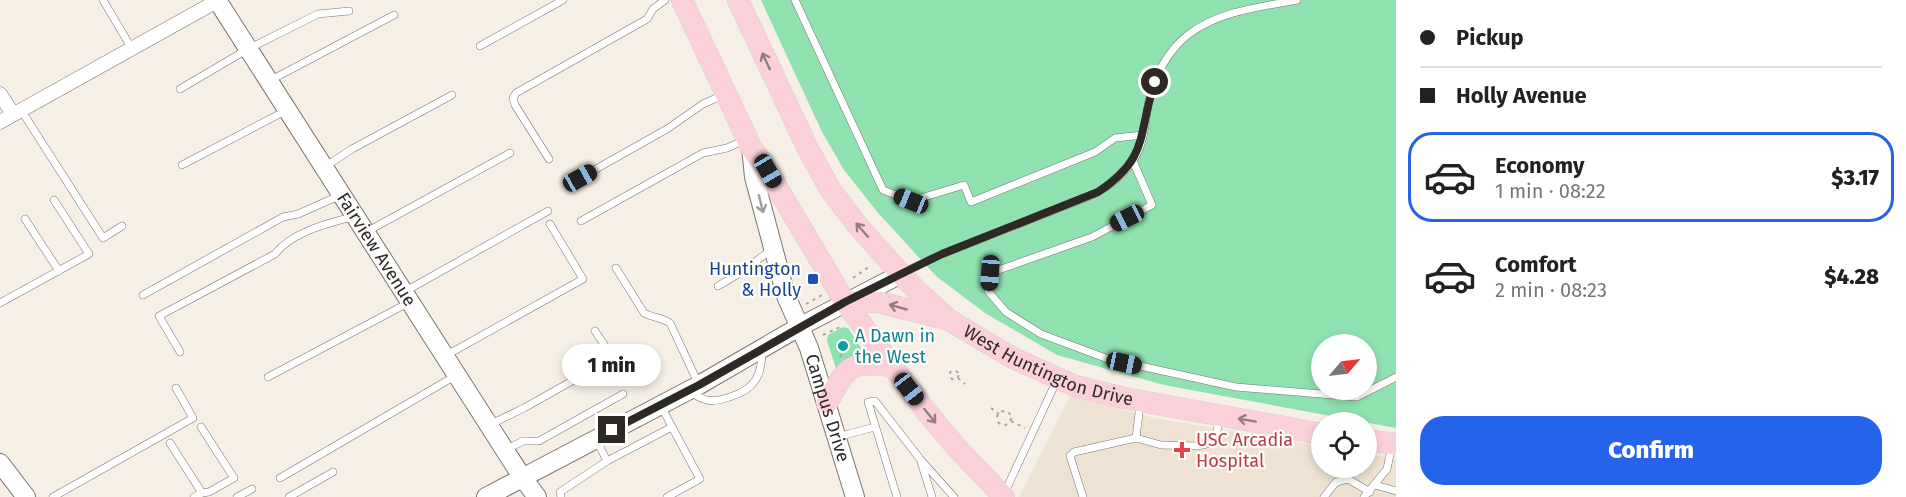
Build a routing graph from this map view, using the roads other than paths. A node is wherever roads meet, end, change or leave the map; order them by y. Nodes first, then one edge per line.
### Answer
1 (103, 0) edge
2 (218, 0) edge
3 (563, 0) edge
4 (665, 0) edge
5 (682, 0) edge
6 (738, 0) edge
7 (795, 0) edge
8 (1298, 0) edge
9 (349, 11) dead end
10 (394, 15) dead end
11 (480, 46) dead end
12 (132, 49) junction
13 (248, 50) junction
14 (268, 82) junction
15 (180, 89) dead end
16 (726, 93) junction
17 (0, 94) edge
18 (452, 95) dead end
19 (287, 110) junction
20 (17, 112) junction
21 (0, 122) edge
22 (1143, 135) junction
23 (749, 143) junction
24 (510, 153) dead end
25 (549, 159) dead end
26 (1133, 161) junction
27 (182, 165) dead end
28 (323, 167) junction
29 (580, 178) dead end
30 (341, 195) junction
31 (54, 200) dead end
32 (548, 211) dead end
33 (355, 216) junction
34 (25, 219) dead end
35 (581, 221) dead end
36 (550, 224) dead end
37 (122, 226) dead end
38 (365, 232) junction
39 (773, 248) junction
40 (616, 268) dead end
41 (59, 271) junction
42 (901, 274) junction
43 (718, 286) dead end
44 (143, 295) dead end
45 (836, 296) junction
46 (407, 297) junction
47 (0, 303) edge
48 (949, 320) junction
49 (799, 327) junction
50 (595, 331) dead end
51 (762, 349) junction
52 (180, 352) dead end
53 (445, 356) junction
54 (891, 366) junction
55 (457, 375) junction
56 (267, 377) dead end
57 (1396, 377) edge
58 (1057, 379) junction
59 (176, 388) dead end
60 (693, 388) junction
61 (623, 394) dead end
62 (1140, 401) junction
63 (827, 402) junction
64 (660, 405) junction
65 (1220, 415) junction
66 (489, 425) junction
67 (201, 427) dead end
68 (672, 427) junction
69 (875, 427) junction
70 (1311, 432) edge
71 (837, 437) junction
72 (1136, 438) junction
73 (596, 439) junction
74 (1377, 442) edge
75 (170, 443) dead end
76 (1394, 444) edge
77 (505, 450) junction
78 (920, 459) junction
79 (607, 461) junction
80 (1, 465) edge
81 (333, 472) dead end
82 (522, 477) junction
83 (280, 478) dead end
84 (1375, 485) junction
85 (252, 489) dead end
86 (1396, 491) edge
87 (202, 493) junction
88 (1367, 494) edge
89 (21, 495) edge
90 (1003, 496) edge
91 (53, 497) edge
92 (194, 497) edge
93 (237, 497) edge
94 (289, 497) edge
95 (486, 497) edge
96 (537, 497) edge
97 (561, 497) edge
98 (668, 497) edge
99 (855, 497) edge
100 (897, 497) edge
101 (932, 497) edge
102 (954, 497) edge
103 (1083, 497) edge
104 (1324, 497) edge

1 - 12 lane
2 - 12 street
2 - 13 street, Fairview Avenue
3 - 11 lane
4 - 25 lane
5 - 16 main road
42 -> 6 main road, West Huntington Drive
7 - 22 lane
8 - 22 lane
9 - 13 lane
10 - 14 lane
12 - 20 street
13 - 14 street, Fairview Avenue
13 - 15 lane
14 - 19 street, Fairview Avenue
16 - 23 main road
16 - 29 lane
17 - 20 street
18 - 28 lane
19 - 27 lane
19 - 28 street, Fairview Avenue
20 - 21 street
20 - 37 lane
22 - 26 lane
23 - 35 lane
23 -> 39 street, Campus Drive
23 - 45 main road
24 - 38 lane
26 - 42 lane
26 - 57 lane
28 - 30 street, Fairview Avenue
30 - 33 street, Fairview Avenue
30 - 44 lane
31 - 41 lane
32 - 46 lane
33 - 38 street, Fairview Avenue
33 - 52 lane
34 - 41 lane
36 - 53 lane
38 - 46 street, Fairview Avenue
39 - 43 lane
39 - 49 street, Campus Drive
40 - 60 lane
41 - 47 lane
42 - 45 street
42 - 48 main road, West Huntington Drive
48 -> 45 main road
45 - 49 street
45 - 54 main road
46 - 53 street, Fairview Avenue
46 - 56 lane
48 - 58 main road, West Huntington Drive
49 - 51 street
49 - 63 street, Campus Drive
50 - 66 lane
51 - 60 street
51 - 60 lane
53 - 55 street, Fairview Avenue
54 - 63 main road
54 -> 90 main road
55 - 66 street, Fairview Avenue
55 - 83 lane
58 - 62 main road, West Huntington Drive
58 - 90 lane
59 - 91 lane
60 - 64 street
61 - 77 lane
62 - 65 main road, West Huntington Drive
62 - 72 lane
63 - 71 street, Campus Drive
64 - 68 lane
64 - 73 street
70 -> 65 main road, West Huntington Drive
65 - 72 lane
66 - 77 street, Fairview Avenue
67 - 87 lane
68 - 79 lane
68 - 98 lane
69 - 71 lane
69 - 78 lane
69 - 100 lane
71 - 99 street, Campus Drive
72 - 103 lane
73 - 79 lane
73 - 82 street
74 - 76 main road
75 - 87 lane
76 - 84 lane
77 - 82 street, Fairview Avenue
78 - 101 lane
78 - 102 lane
79 - 97 lane
80 - 89 street
81 - 94 lane
82 - 95 street
82 - 96 street, Fairview Avenue
84 - 86 lane
84 - 88 lane
85 - 93 lane
87 - 92 lane
88 - 104 lane

